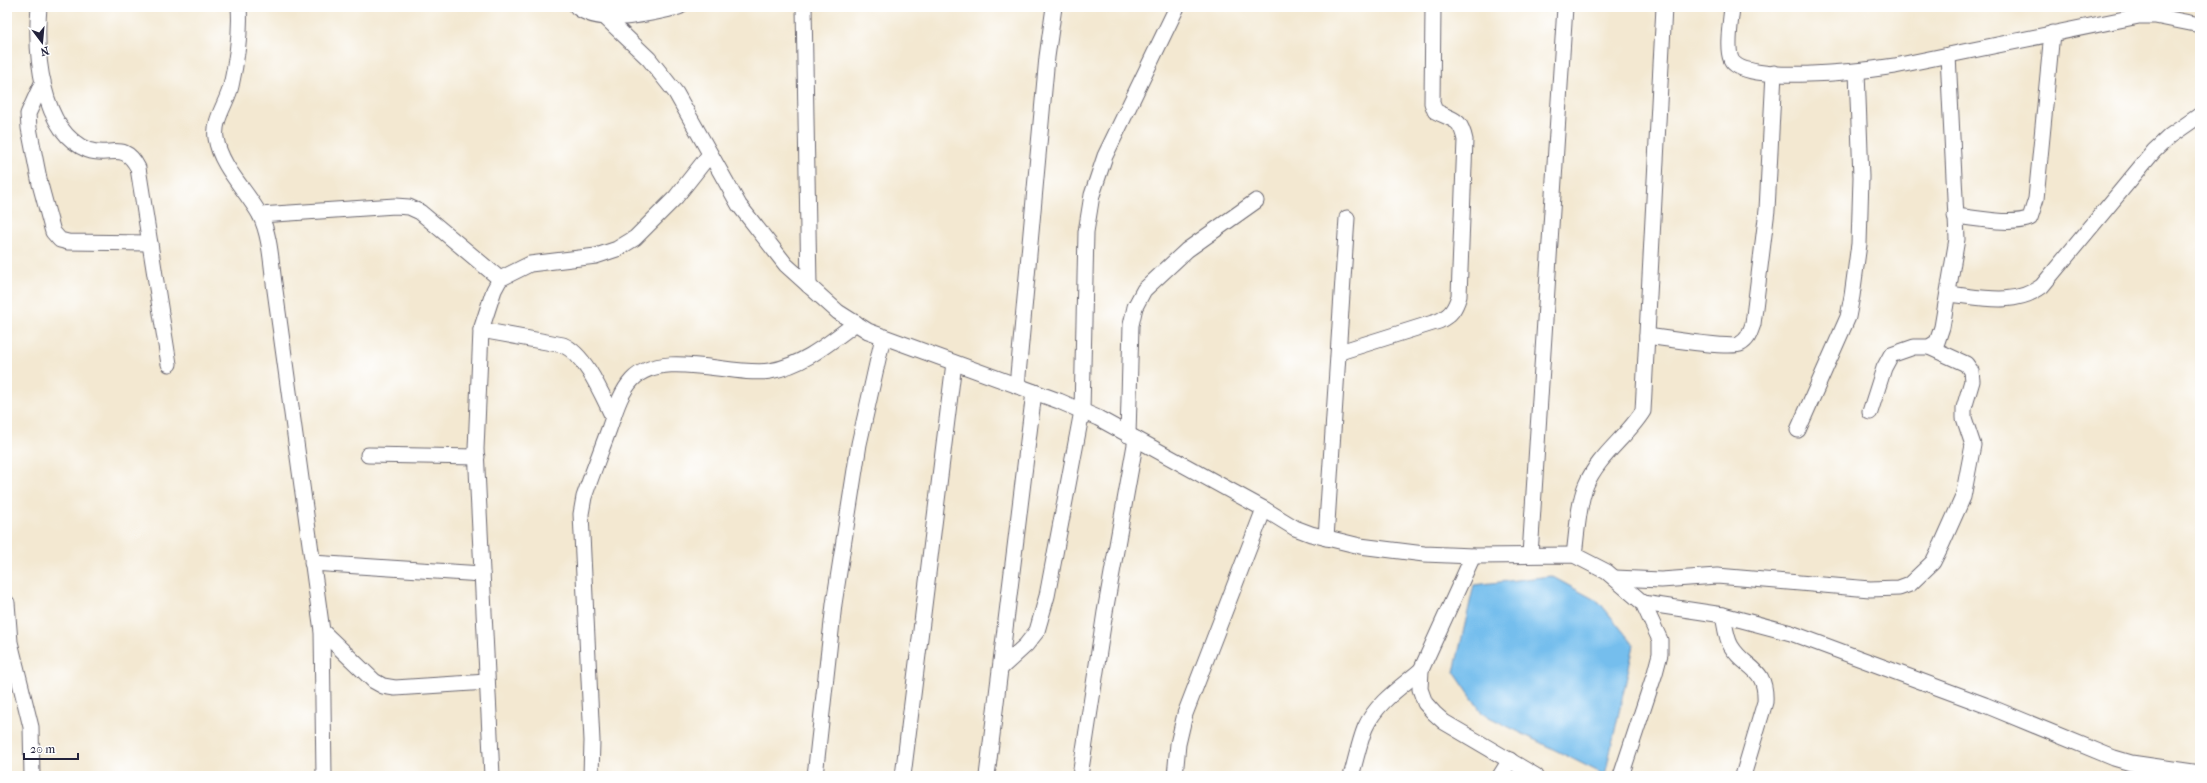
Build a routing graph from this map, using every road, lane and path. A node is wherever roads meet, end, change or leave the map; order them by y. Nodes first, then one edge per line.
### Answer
1 (39, 7) edge
2 (239, 7) edge
3 (577, 7) edge
4 (804, 7) edge
5 (1054, 7) edge
6 (1177, 7) edge
7 (1433, 7) edge
8 (1565, 7) edge
9 (1664, 7) edge
10 (1732, 7) edge
11 (673, 8) edge
12 (606, 18) junction
13 (2200, 24) edge
14 (2052, 33) junction
15 (1948, 55) junction
16 (1857, 72) junction
17 (1774, 73) junction
18 (43, 81) junction
19 (2200, 115) edge
20 (710, 154) junction
21 (1256, 201) dead end
22 (260, 215) junction
23 (1956, 216) junction
24 (1348, 218) dead end
25 (150, 243) junction
26 (500, 279) junction
27 (809, 286) junction
28 (1948, 294) junction
29 (856, 324) junction
30 (481, 330) junction
31 (1648, 336) junction
32 (883, 337) junction
33 (1929, 347) junction
34 (1340, 352) junction
35 (954, 363) junction
36 (169, 364) dead end
37 (1017, 386) junction
38 (1034, 392) junction
39 (1082, 411) junction
40 (1870, 412) dead end
41 (613, 417) junction
42 (1798, 430) dead end
43 (1132, 437) junction
44 (368, 455) dead end
45 (477, 457) junction
46 (1264, 509) junction
47 (1326, 538) junction
48 (1530, 555) junction
49 (1574, 555) junction
50 (1474, 556) junction
51 (312, 563) junction
52 (482, 574) junction
53 (1615, 578) junction
54 (7, 603) edge
55 (1643, 603) junction
56 (1723, 616) junction
57 (322, 631) junction
58 (1002, 667) junction
59 (1421, 670) junction
60 (487, 682) junction
61 (1510, 760) junction
62 (2200, 773) edge
63 (32, 776) edge
64 (324, 776) edge
65 (492, 776) edge
66 (591, 776) edge
67 (815, 776) edge
68 (903, 776) edge
69 (987, 776) edge
70 (1080, 776) edge
71 (1175, 776) edge
72 (1351, 776) edge
73 (1500, 776) edge
74 (1536, 776) edge
75 (1621, 776) edge
76 (1743, 776) edge

1 - 18 street
2 - 22 street
3 - 12 street
4 - 27 street
5 - 37 street
6 - 39 street
7 - 34 street
8 - 48 street
9 - 31 street
10 - 17 street
11 - 12 street
12 - 20 street
13 - 14 street
14 - 15 street
14 - 23 street
15 - 16 street
15 - 23 street
16 - 17 street
16 - 42 street
17 - 31 street
18 - 25 street
18 - 25 street
19 - 28 street
20 - 26 street
20 - 27 street
21 - 43 street
22 - 26 street
22 - 51 street
23 - 28 street
24 - 34 street
25 - 36 street
26 - 30 street
27 - 29 street
28 - 33 street
29 - 32 street
29 - 41 street
30 - 41 street
30 - 45 street
31 - 49 street
32 - 35 street
32 - 67 street
33 - 40 street
33 - 53 street
34 - 47 street
35 - 37 street
35 - 68 street
37 - 38 street
38 - 39 street
38 - 58 street
39 - 43 street
39 - 58 street
41 - 66 street
43 - 46 street
43 - 70 street
44 - 45 street
45 - 52 street
46 - 47 street
46 - 71 street
47 - 50 street
48 - 49 street
48 - 50 street
49 - 53 street
50 - 59 street
51 - 52 street
51 - 57 street
52 - 60 street
53 - 55 street
54 - 63 street
55 - 56 street
55 - 75 street
56 - 62 street
56 - 76 street
57 - 60 street
57 - 64 street
58 - 69 street
59 - 61 street
59 - 72 street
60 - 65 street
61 - 73 street
61 - 74 street

